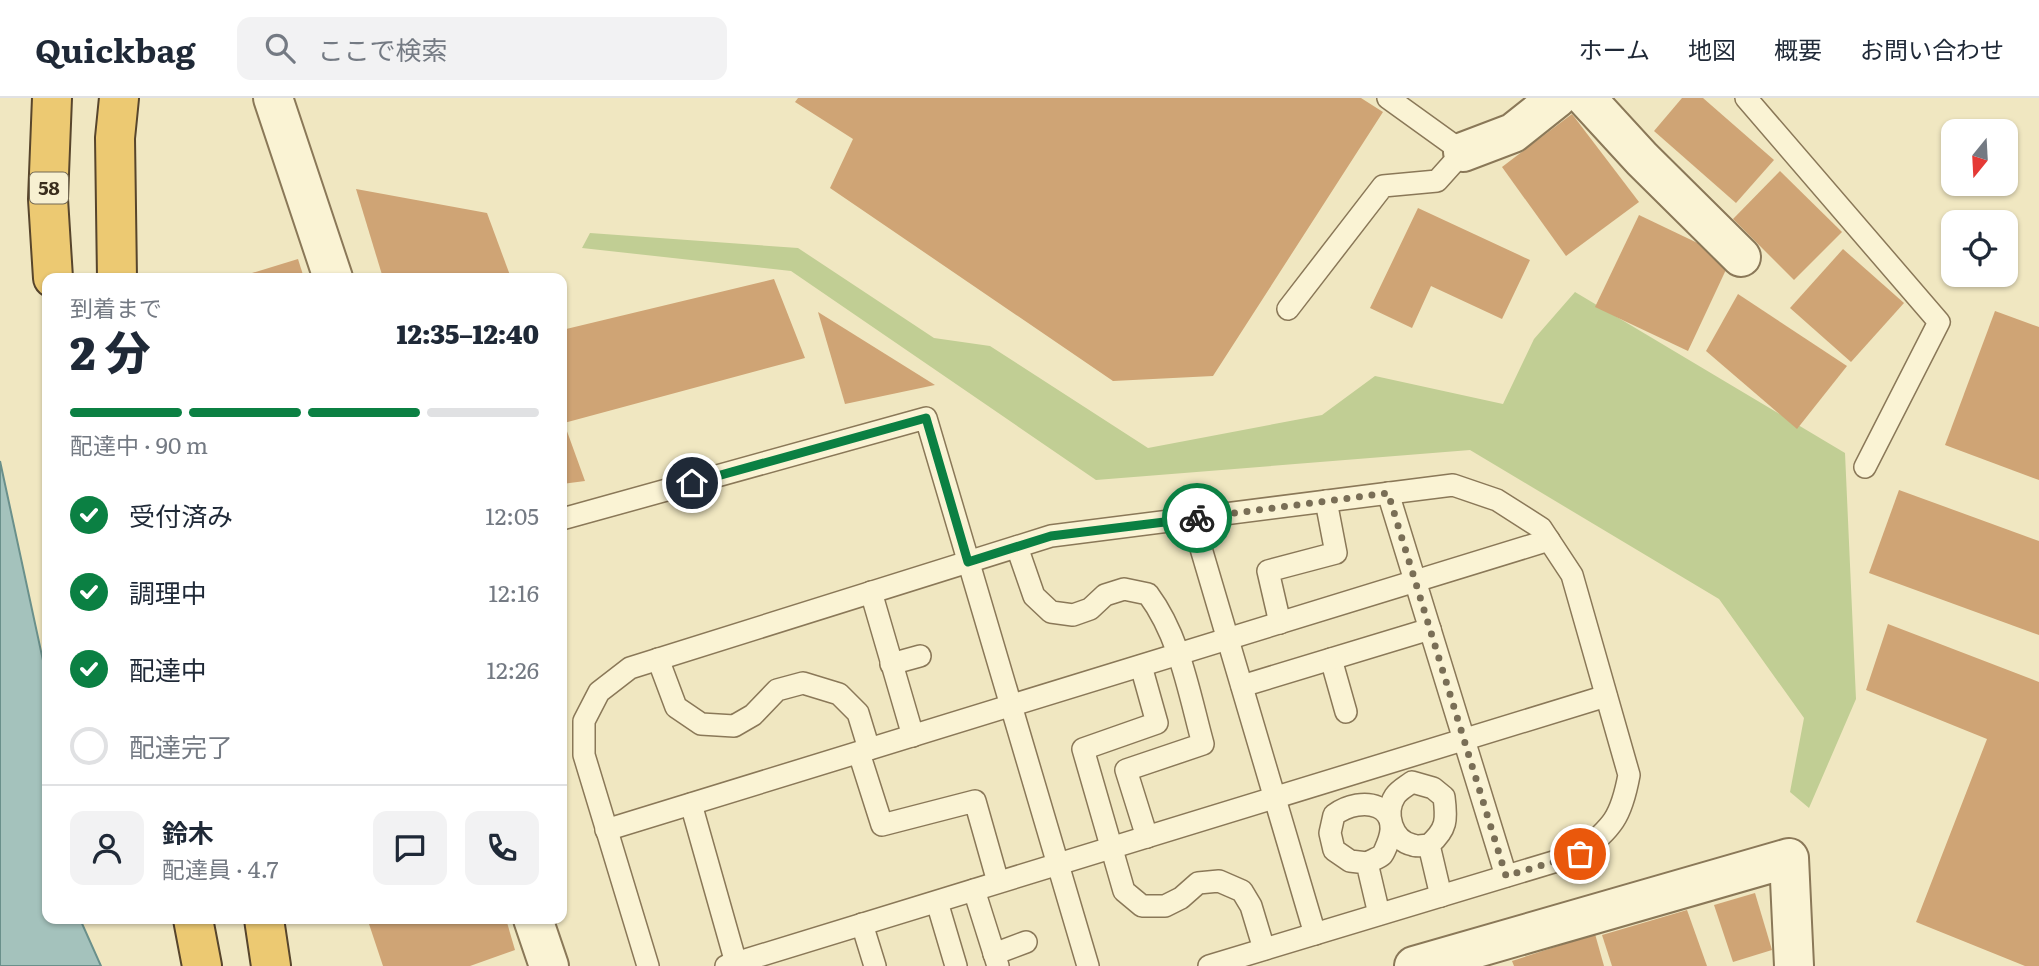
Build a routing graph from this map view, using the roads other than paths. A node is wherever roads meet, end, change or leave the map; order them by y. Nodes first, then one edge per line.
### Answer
1 (52, 98) edge
2 (119, 98) edge
3 (273, 98) edge
4 (1388, 98) edge
5 (1557, 98) edge
6 (1586, 98) edge
7 (1746, 98) edge
8 (1463, 152) junction
9 (1741, 257) dead end
10 (53, 273) edge
11 (117, 273) edge
12 (331, 273) edge
13 (1288, 309) dead end
14 (1865, 467) dead end
15 (1388, 493) junction
16 (1326, 501) junction
17 (567, 518) edge
18 (1192, 518) junction
19 (1549, 540) junction
20 (1017, 547) junction
21 (968, 562) junction
22 (1415, 581) junction
23 (871, 592) junction
24 (1280, 623) junction
25 (1430, 629) junction
26 (1228, 639) junction
27 (1178, 654) junction
28 (920, 656) dead end
29 (658, 659) junction
30 (1331, 659) junction
31 (891, 664) junction
32 (1141, 666) junction
33 (1242, 686) junction
34 (1606, 696) junction
35 (1010, 706) junction
36 (1346, 712) dead end
37 (913, 736) junction
38 (1464, 739) junction
39 (864, 751) junction
40 (1275, 798) junction
41 (691, 804) junction
42 (1390, 821) junction
43 (606, 830) junction
44 (1147, 836) junction
45 (1429, 845) junction
46 (1110, 848) junction
47 (1367, 863) junction
48 (1057, 864) junction
49 (1506, 876) junction
50 (998, 883) junction
51 (974, 890) junction
52 (1441, 896) junction
53 (937, 902) junction
54 (1379, 914) junction
55 (194, 924) edge
56 (265, 924) edge
57 (535, 924) edge
58 (862, 924) junction
59 (1315, 934) junction
60 (1026, 942) dead end
61 (1264, 949) junction
62 (996, 960) edge
63 (731, 964) edge
64 (202, 966) edge
65 (271, 966) edge
66 (549, 966) edge
67 (648, 966) edge
68 (875, 966) edge
69 (956, 966) edge
70 (1088, 966) edge
71 (1209, 966) edge
72 (1415, 966) edge
73 (1794, 966) edge

1 - 10 highway, 58
2 - 11 highway
3 - 12 street
4 - 8 lane
5 - 8 street
6 - 9 street
7 - 14 lane
8 - 13 lane
15 - 16 lane
15 - 19 lane
15 - 22 lane
16 - 18 lane
16 - 24 lane
17 - 21 lane
18 - 20 lane
18 - 26 lane
19 - 22 lane
19 - 34 lane
20 - 21 lane
20 - 27 lane
21 - 23 lane
21 - 35 lane
22 - 24 lane
22 - 25 lane
23 - 29 lane
23 - 31 lane
24 - 26 lane
25 - 30 lane
25 - 38 lane
26 - 27 lane
26 - 33 lane
27 - 32 lane
27 - 44 lane
28 - 31 lane
29 - 39 lane
29 - 43 lane
30 - 33 lane
30 - 36 lane
31 - 37 lane
32 - 35 lane
32 - 46 lane
33 - 40 lane
34 - 38 lane
34 - 49 lane
35 - 37 lane
35 - 48 lane
37 - 39 lane
38 - 40 lane
38 - 49 lane
39 - 41 lane
39 - 50 lane
40 - 44 lane
40 - 59 lane
41 - 43 lane
41 - 63 lane
42 - 45 lane
42 - 45 lane
42 - 47 lane
42 - 47 lane
43 - 67 lane
44 - 46 lane
45 - 52 lane
46 - 48 lane
46 - 61 lane
47 - 54 lane
48 - 50 lane
48 - 70 lane
49 - 52 lane
50 - 51 lane
51 - 53 lane
51 - 62 lane
52 - 54 lane
53 - 58 lane
53 - 69 lane
54 - 59 lane
55 - 64 highway
56 - 65 highway
57 - 66 street
58 - 63 lane
58 - 68 lane
59 - 61 lane
60 - 62 lane
61 - 71 lane
72 - 73 street

